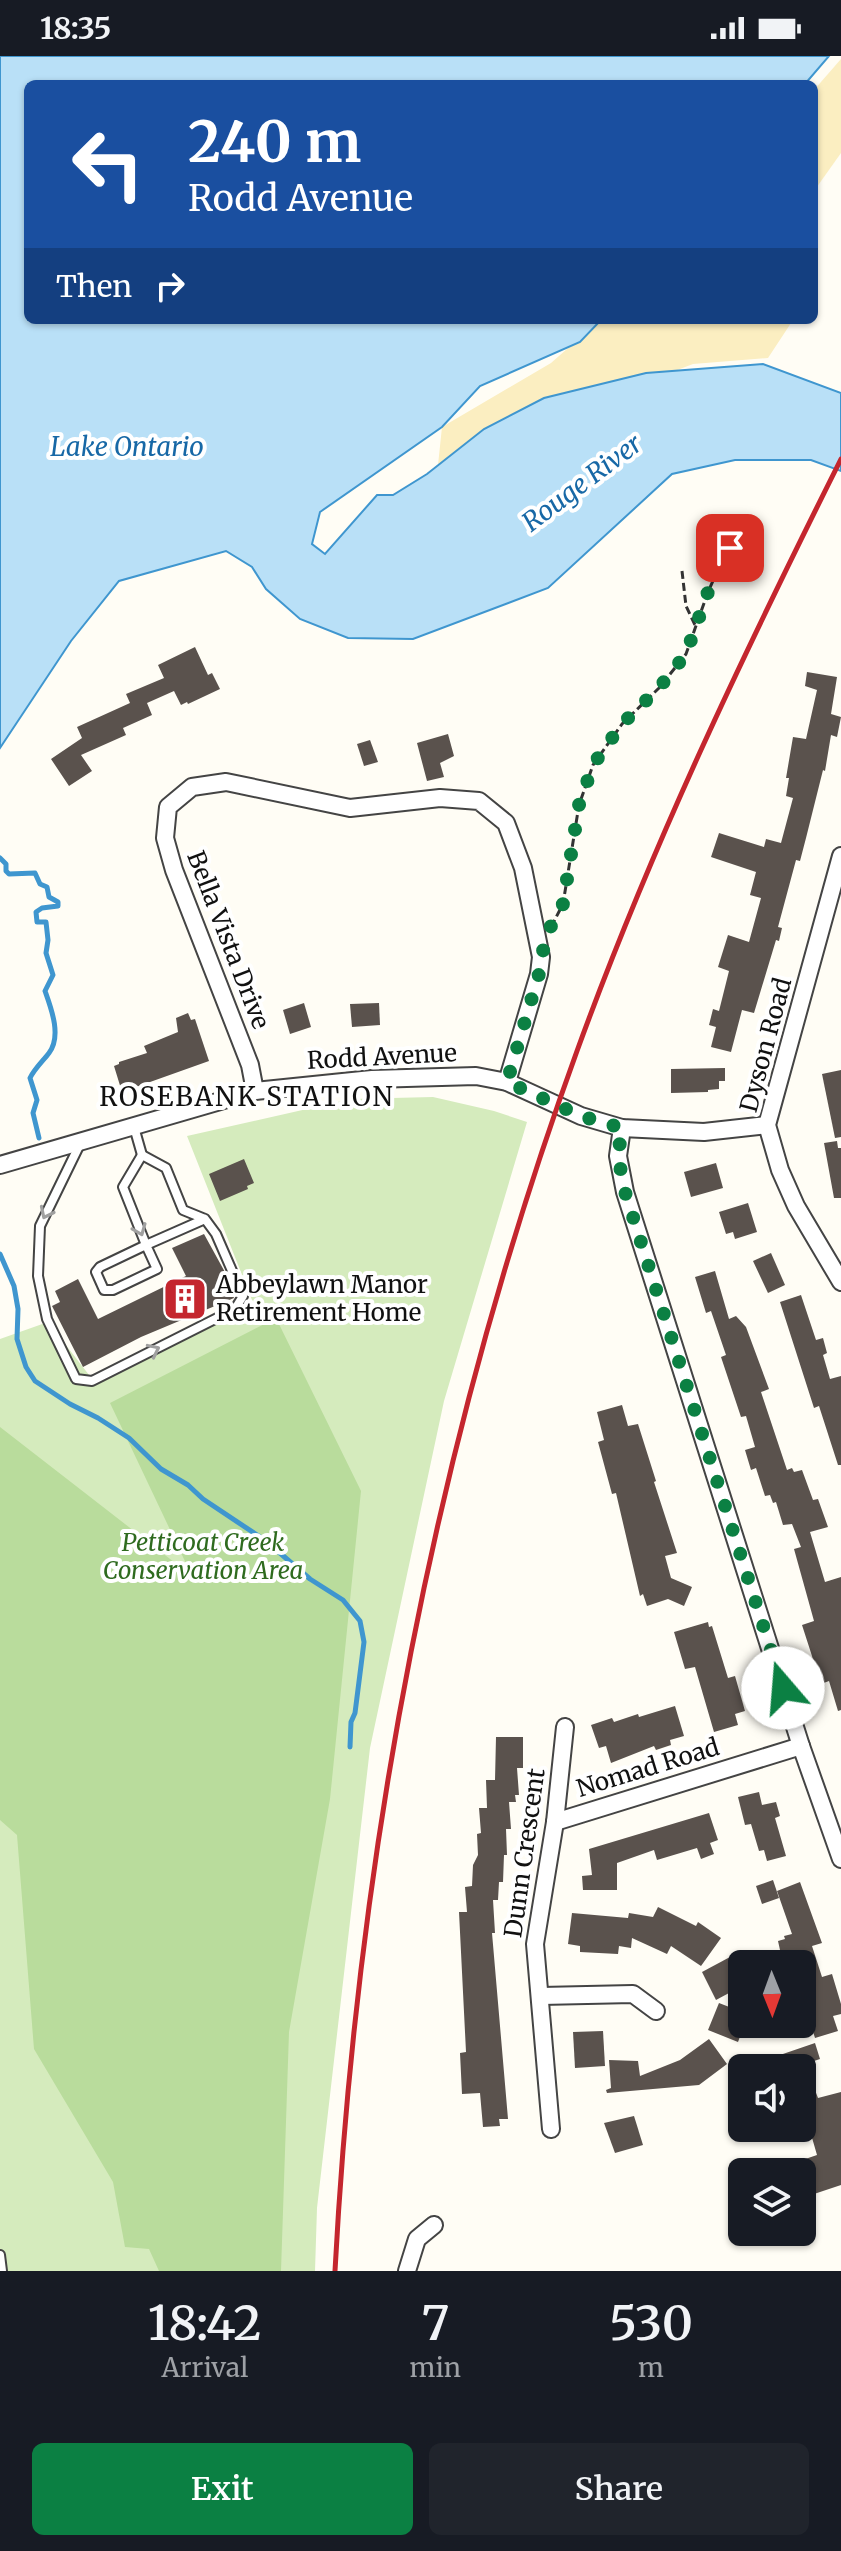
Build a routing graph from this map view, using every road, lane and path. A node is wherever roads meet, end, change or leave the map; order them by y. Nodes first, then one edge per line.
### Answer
1 (740, 532) dead end
2 (682, 571) dead end
3 (696, 627) junction
4 (841, 856) edge
5 (541, 957) junction
6 (507, 1082) junction
7 (255, 1091) junction
8 (767, 1125) junction
9 (134, 1127) junction
10 (622, 1128) junction
11 (80, 1143) junction
12 (142, 1155) junction
13 (0, 1165) edge
14 (205, 1219) junction
15 (146, 1245) junction
16 (841, 1282) edge
17 (565, 1727) dead end
18 (801, 1746) junction
19 (555, 1822) junction
20 (841, 1859) edge
21 (541, 1996) junction
22 (656, 2011) dead end
23 (551, 2129) dead end
24 (434, 2225) dead end
25 (0, 2255) edge
26 (2, 2271) edge
27 (407, 2271) edge

1 - 3 path
2 - 3 path
3 - 5 path
4 - 8 street, Dyson Road
5 - 6 street, Bella Vista Drive
5 - 7 street, Bella Vista Drive
6 - 7 street, Rodd Avenue
6 - 10 street, Rodd Avenue
7 - 9 street, Rodd Avenue
8 - 10 street, Rodd Avenue
8 - 16 street, Dyson Road
9 - 11 street, Rodd Avenue
9 - 12 lane
10 - 18 street
11 - 13 street, Rodd Avenue
11 -> 14 lane
12 - 14 lane
12 -> 15 lane
14 - 15 lane
15 - 15 lane
17 - 19 street, Dunn Crescent
18 - 19 street, Nomad Road
18 - 20 street
19 - 21 street, Dunn Crescent
21 - 22 street
21 - 23 street, Dunn Crescent
24 - 27 street
25 - 26 lane

